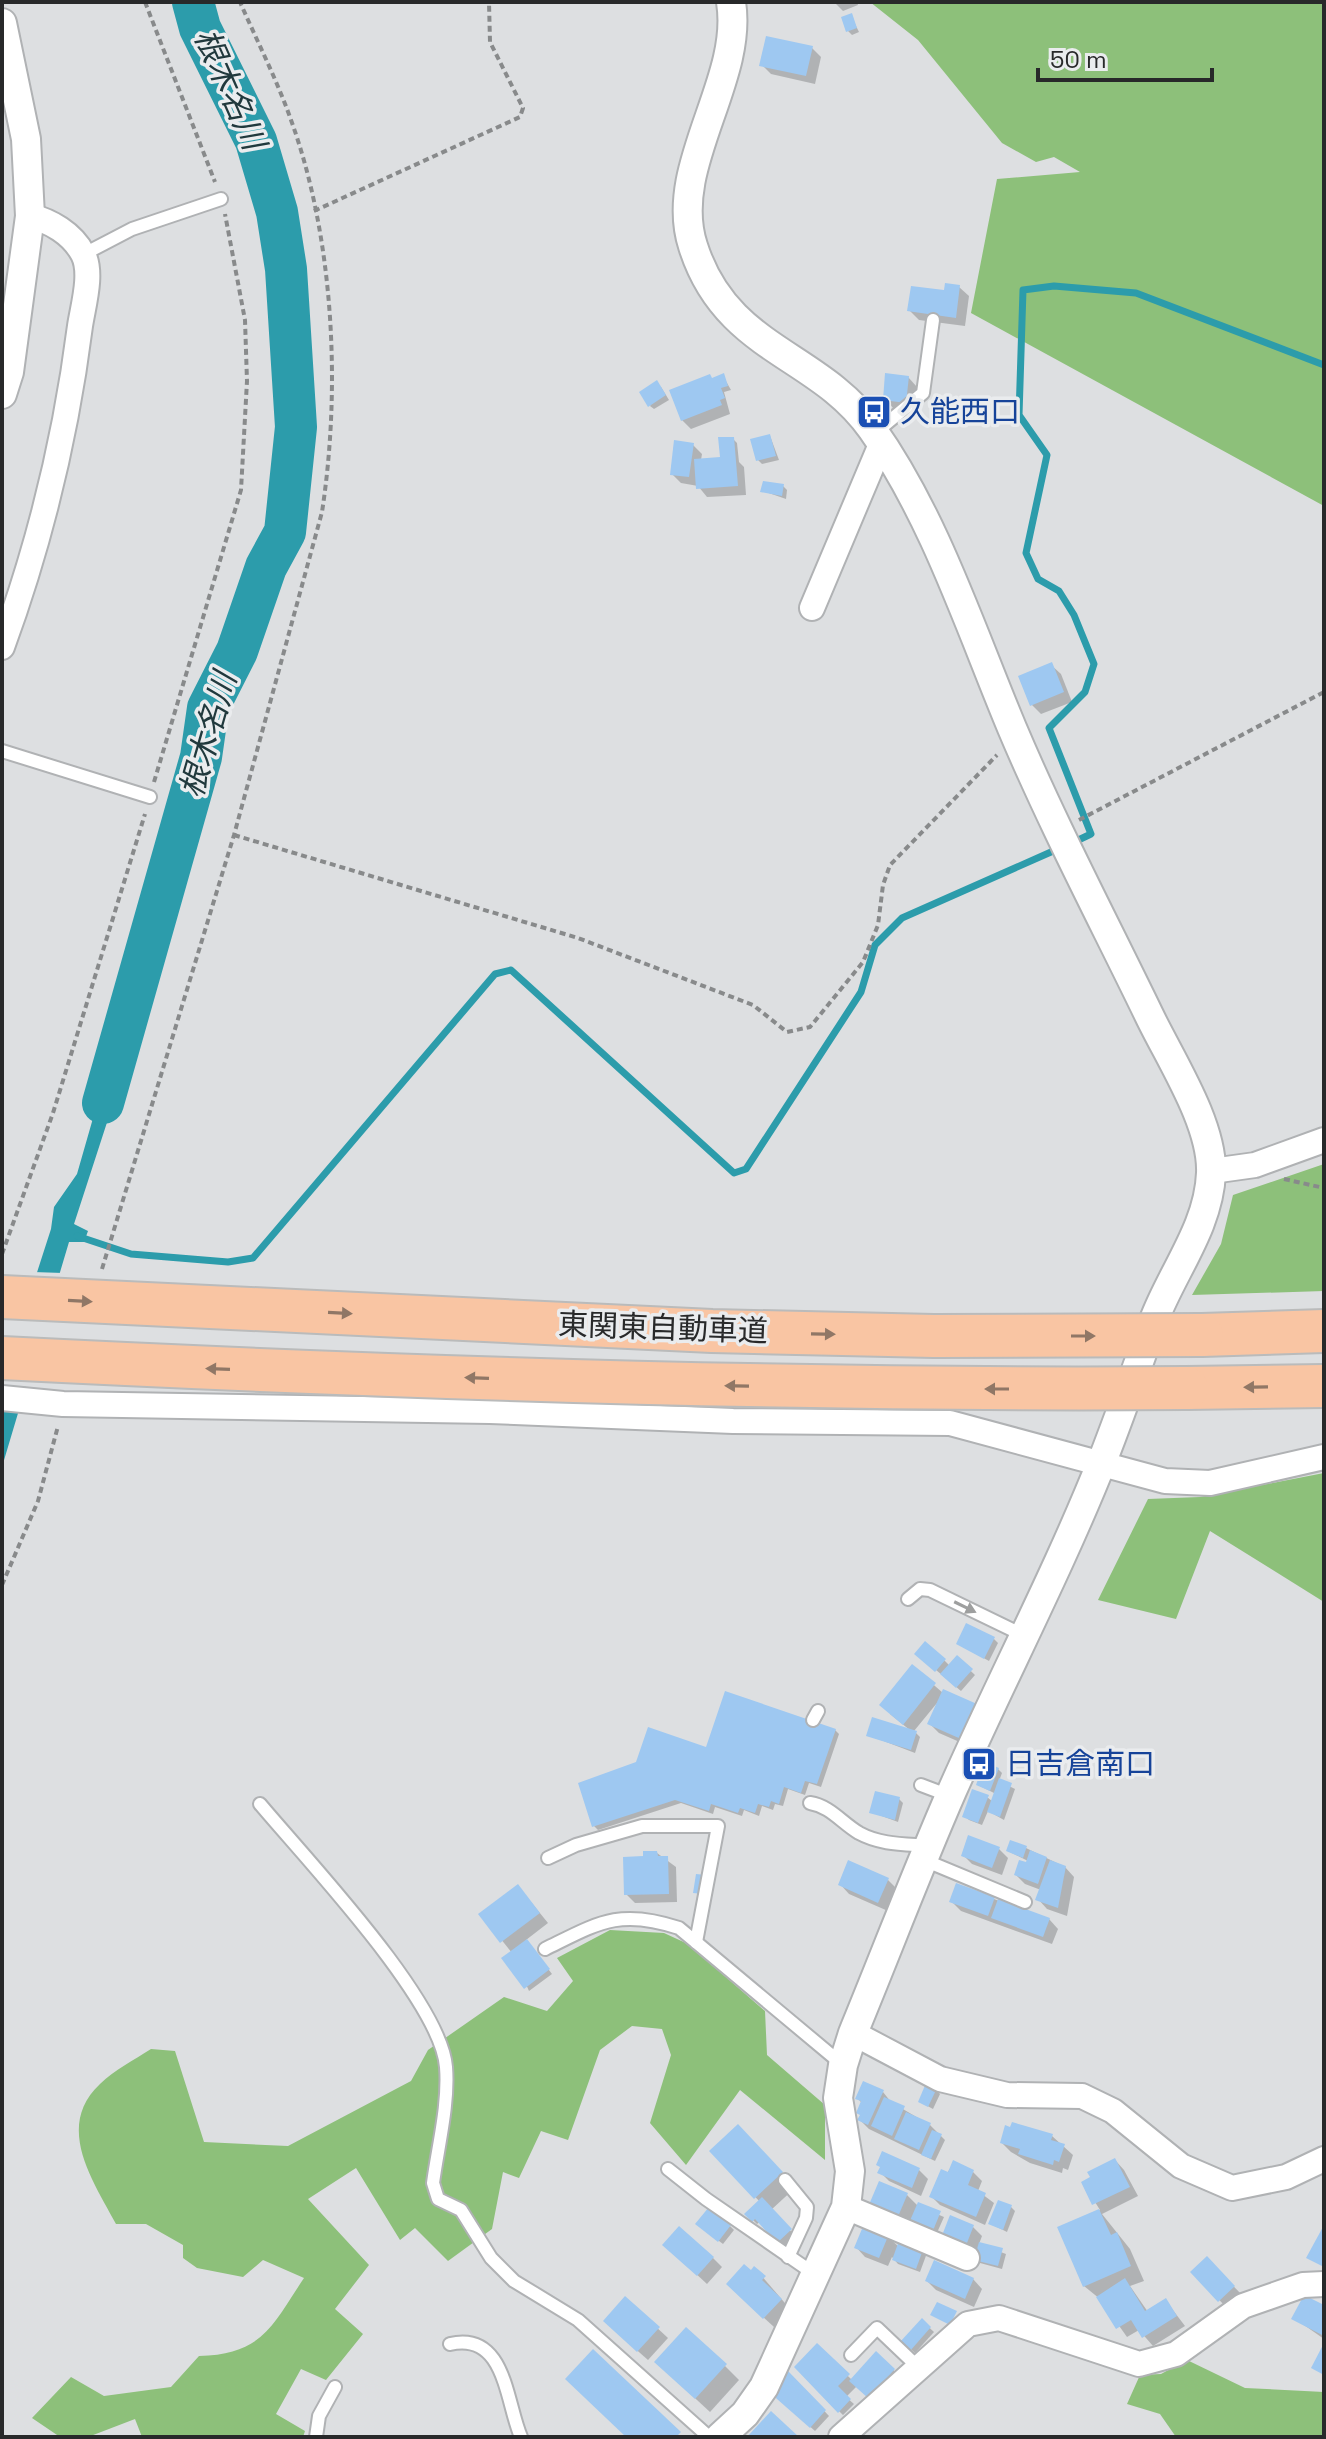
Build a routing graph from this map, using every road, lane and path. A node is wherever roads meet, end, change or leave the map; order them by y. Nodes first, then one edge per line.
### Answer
1 (145, 2) edge
2 (240, 2) edge
3 (489, 2) edge
4 (731, 2) edge
5 (2, 23) edge
6 (221, 199) junction
7 (314, 211) junction
8 (30, 216) junction
9 (84, 254) junction
10 (933, 320) dead end
11 (2, 394) edge
12 (878, 438) junction
13 (812, 608) dead end
14 (2, 647) edge
15 (1324, 692) edge
16 (1015, 736) junction
17 (2, 751) edge
18 (150, 797) junction
19 (234, 835) junction
20 (1063, 838) junction
21 (1324, 1140) edge
22 (1212, 1171) junction
23 (2, 1254) edge
24 (100, 1276) dead end
25 (2, 1297) edge
26 (1324, 1331) edge
27 (2, 1358) edge
28 (1324, 1386) edge
29 (2, 1398) edge
30 (57, 1404) junction
31 (1324, 1457) edge
32 (1101, 1464) junction
33 (2, 1585) edge
34 (908, 1599) dead end
35 (1023, 1635) junction
36 (921, 1785) dead end
37 (950, 1796) junction
38 (810, 1803) dead end
39 (260, 1804) dead end
40 (926, 1853) junction
41 (548, 1858) dead end
42 (1025, 1902) dead end
43 (696, 1942) junction
44 (545, 1949) dead end
45 (853, 2033) junction
46 (843, 2065) junction
47 (1324, 2159) edge
48 (668, 2169) dead end
49 (785, 2180) dead end
50 (846, 2207) junction
51 (788, 2257) junction
52 (967, 2258) dead end
53 (816, 2275) junction
54 (1324, 2284) edge
55 (450, 2344) dead end
56 (851, 2355) dead end
57 (919, 2368) junction
58 (335, 2387) dead end
59 (316, 2437) edge
60 (521, 2437) edge
61 (709, 2437) edge
62 (720, 2437) edge
63 (841, 2437) edge

1 - 6 path
2 - 7 path
3 - 7 path
4 - 12 street
5 - 8 street
6 - 9 lane
6 - 18 path
7 - 19 path
8 - 9 street
8 - 11 street
9 - 14 street
10 - 12 lane
12 - 13 street
12 - 16 street
15 - 20 path
16 - 19 path
16 - 20 street
17 - 18 lane
18 - 23 path
19 - 24 path
20 - 22 street
21 - 22 street
22 - 32 street
25 -> 26 highway, 東関東自動車道, bridge
28 -> 27 highway, 東関東自動車道, bridge
29 - 30 street
30 - 32 street
30 - 33 path
31 - 32 street
32 - 35 street
34 -> 35 lane
35 - 37 street
36 - 37 lane
37 - 40 street
38 - 40 lane
39 - 61 lane
40 - 42 lane
40 - 45 street
41 - 43 lane
43 - 44 lane
43 - 46 lane
45 - 46 street
45 - 47 street
46 - 50 street
48 - 51 lane
49 - 51 lane
50 - 52 street
50 - 53 street
51 - 53 lane
53 - 62 street
54 - 57 street
55 - 60 lane
56 - 57 lane
57 - 63 street
58 - 59 lane

